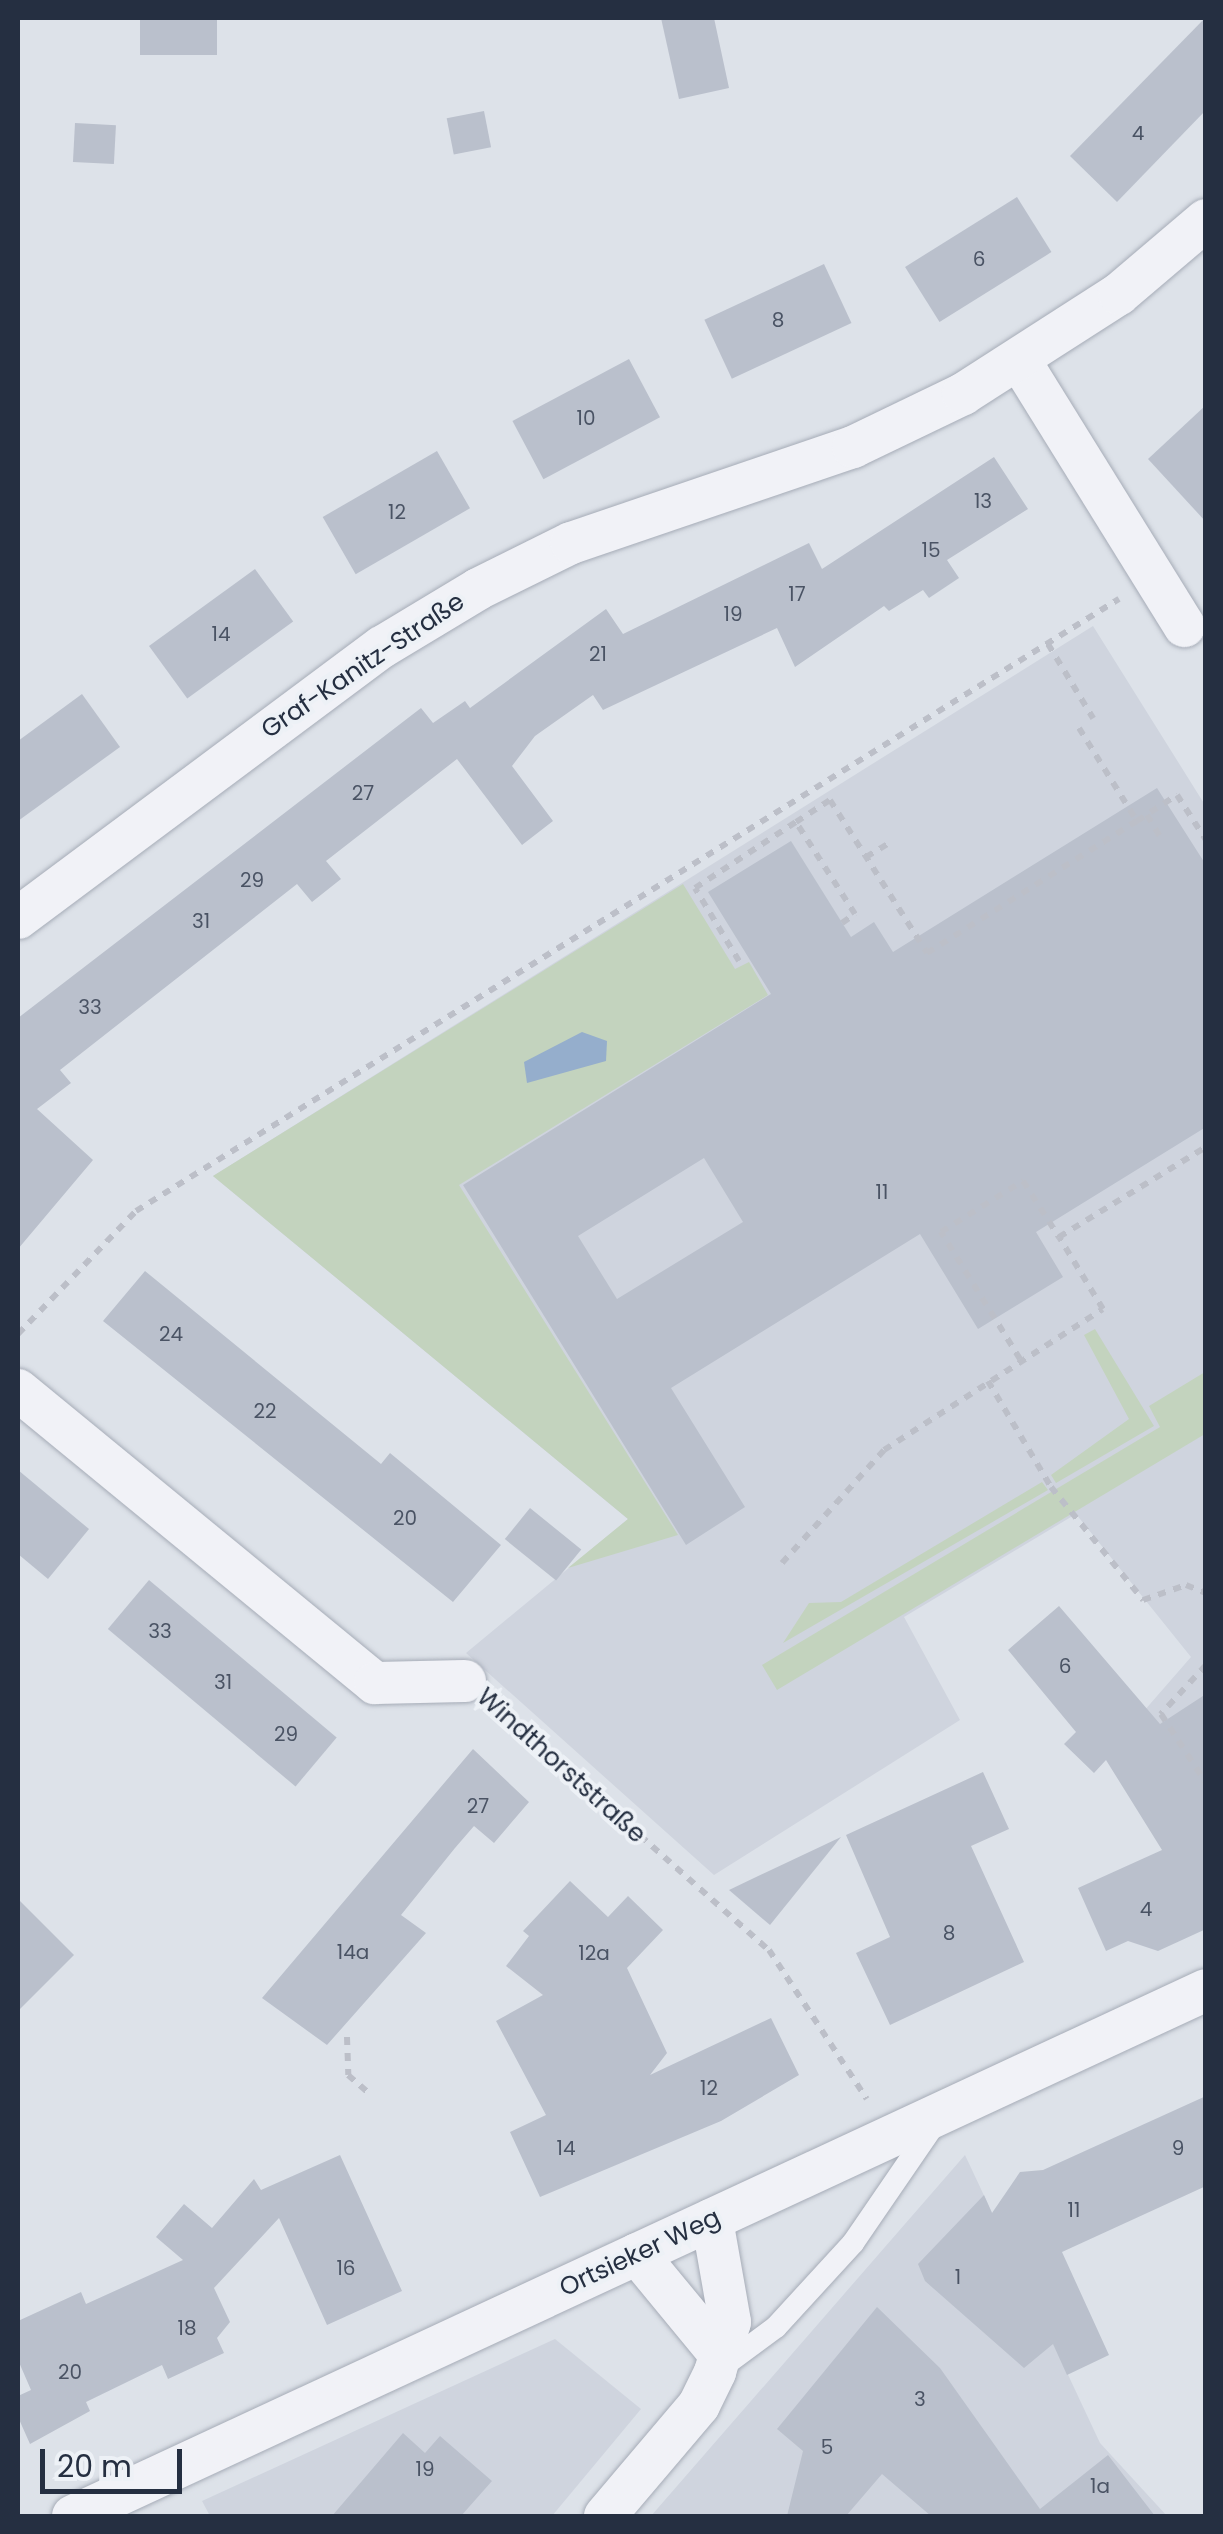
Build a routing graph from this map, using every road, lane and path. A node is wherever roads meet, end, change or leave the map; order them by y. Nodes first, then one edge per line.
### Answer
1 (1206, 220) edge
2 (1020, 362) junction
3 (1154, 577) junction
4 (1184, 626) dead end
5 (1048, 644) junction
6 (1093, 718) dead end
7 (1079, 728) dead end
8 (1147, 815) junction
9 (1137, 821) junction
10 (796, 822) junction
11 (1160, 837) dead end
12 (1206, 840) edge
13 (893, 841) dead end
14 (866, 857) junction
15 (18, 918) edge
16 (842, 922) dead end
17 (739, 960) dead end
18 (1206, 1146) edge
19 (1059, 1238) junction
20 (18, 1334) edge
21 (1020, 1359) junction
22 (988, 1381) junction
23 (18, 1390) edge
24 (782, 1564) dead end
25 (1206, 1592) edge
26 (1206, 1665) edge
27 (465, 1680) joint
28 (1206, 1783) edge
29 (1206, 1990) edge
30 (347, 2037) dead end
31 (369, 2093) dead end
32 (940, 2114) junction
33 (888, 2140) junction
34 (712, 2220) junction
35 (637, 2254) junction
36 (716, 2362) junction
37 (73, 2516) edge
38 (604, 2516) edge

1 - 2 street, Graf-Kanitz-Straße
2 - 3 street
2 - 15 street, Graf-Kanitz-Straße
3 - 4 street
3 - 5 path
5 - 6 path
5 - 20 path
7 - 9 path
8 - 9 path
8 - 11 path
8 - 12 path
9 - 14 path
10 - 14 path
10 - 16 path
10 - 17 path
13 - 14 path
18 - 19 path
19 - 21 path
19 - 21 path
21 - 22 path
22 - 24 path
22 - 25 path
23 - 27 street, Windthorststraße
26 - 28 path
27 - 33 path, Windthorststraße
29 - 32 street, Ortsieker Weg
30 - 31 path
32 - 33 street, Ortsieker Weg
32 - 36 lane
33 - 34 street, Ortsieker Weg
34 - 35 street, Ortsieker Weg
34 - 36 street
35 - 36 street
35 - 37 street, Ortsieker Weg
36 - 38 street

